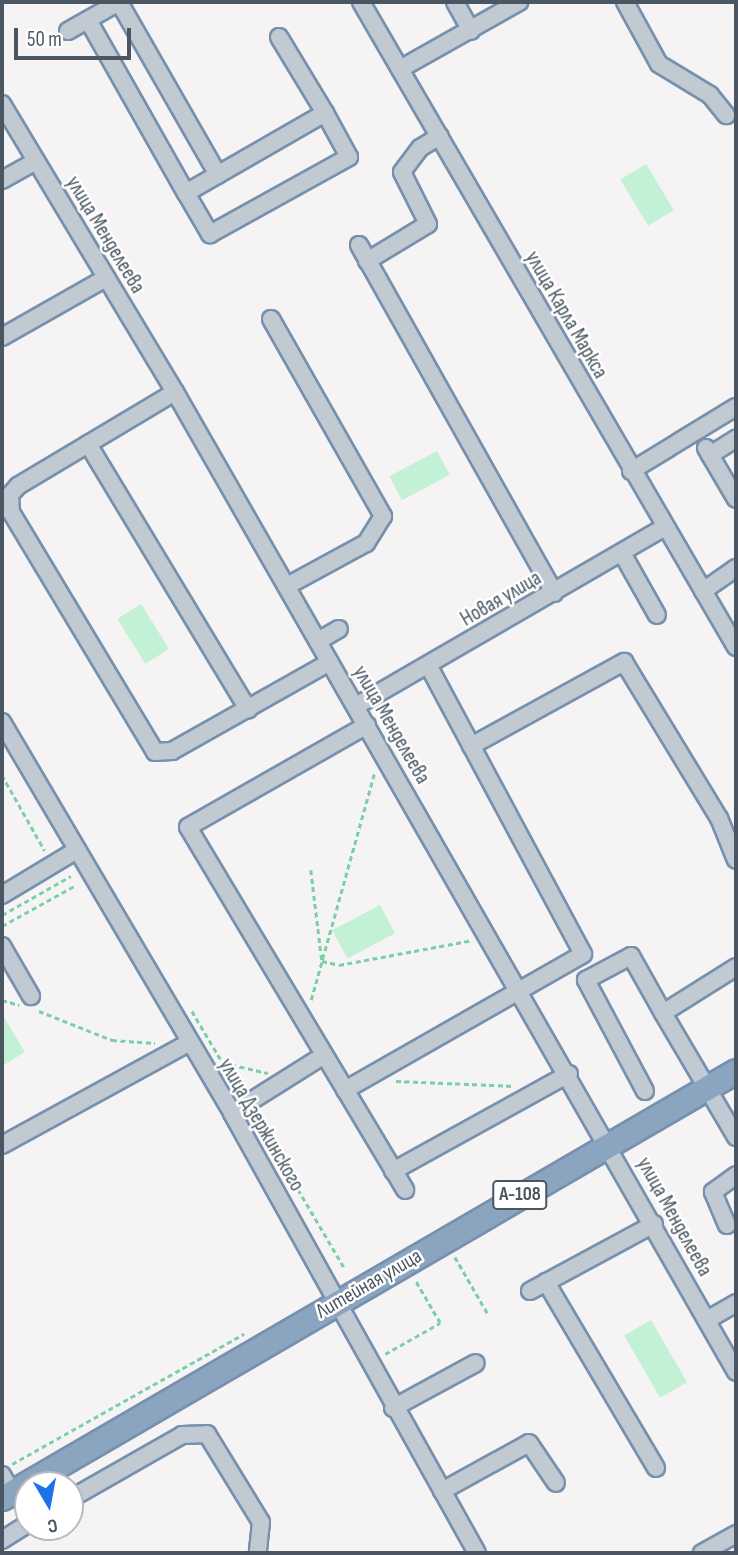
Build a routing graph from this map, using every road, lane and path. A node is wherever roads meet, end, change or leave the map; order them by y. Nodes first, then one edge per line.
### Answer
1 (119, 2) edge
2 (361, 2) edge
3 (455, 2) edge
4 (519, 2) edge
5 (625, 2) edge
6 (88, 20) junction
7 (68, 31) dead end
8 (471, 31) junction
9 (279, 37) dead end
10 (400, 69) junction
11 (3, 108) edge
12 (325, 113) junction
13 (726, 115) dead end
14 (440, 136) junction
15 (36, 161) junction
16 (218, 175) junction
17 (2, 180) edge
18 (186, 193) junction
19 (359, 245) dead end
20 (367, 261) junction
21 (106, 278) junction
22 (271, 319) dead end
23 (2, 337) edge
24 (175, 392) junction
25 (736, 407) edge
26 (736, 439) edge
27 (88, 444) junction
28 (631, 471) junction
29 (736, 499) edge
30 (665, 527) junction
31 (622, 553) junction
32 (736, 568) edge
33 (287, 586) junction
34 (703, 591) junction
35 (554, 593) junction
36 (657, 614) dead end
37 (339, 629) dead end
38 (318, 641) junction
39 (736, 647) edge
40 (330, 662) junction
41 (428, 665) junction
42 (356, 706) junction
43 (248, 709) junction
44 (2, 722) edge
45 (367, 725) junction
46 (471, 746) junction
47 (380, 748) junction
48 (2, 775) edge
49 (77, 850) junction
50 (46, 854) dead end
51 (736, 860) edge
52 (311, 870) dead end
53 (71, 876) dead end
54 (76, 885) dead end
55 (2, 895) edge
56 (2, 915) edge
57 (2, 926) edge
58 (475, 940) dead end
59 (2, 946) edge
60 (579, 958) junction
61 (323, 961) junction
62 (736, 967) edge
63 (592, 977) junction
64 (520, 990) junction
65 (2, 1000) edge
66 (29, 1004) junction
67 (189, 1006) dead end
68 (663, 1013) junction
69 (304, 1022) junction
70 (190, 1042) junction
71 (167, 1044) dead end
72 (324, 1055) junction
73 (223, 1063) junction
74 (736, 1071) edge
75 (569, 1074) junction
76 (288, 1077) junction
77 (363, 1080) junction
78 (707, 1088) junction
79 (345, 1090) junction
80 (539, 1090) junction
81 (645, 1091) dead end
82 (247, 1103) junction
83 (232, 1113) junction
84 (736, 1137) edge
85 (3, 1141) edge
86 (609, 1144) junction
87 (393, 1171) junction
88 (736, 1175) edge
89 (405, 1190) dead end
90 (654, 1224) junction
91 (727, 1225) dead end
92 (453, 1254) dead end
93 (344, 1267) dead end
94 (413, 1276) dead end
95 (546, 1282) junction
96 (530, 1291) dead end
97 (736, 1303) edge
98 (334, 1304) junction
99 (488, 1314) dead end
100 (707, 1320) junction
101 (249, 1331) dead end
102 (382, 1356) dead end
103 (476, 1363) dead end
104 (736, 1371) edge
105 (393, 1408) junction
106 (656, 1468) dead end
107 (556, 1483) dead end
108 (4, 1484) edge
109 (84, 1491) edge
110 (442, 1491) junction
111 (736, 1534) edge
112 (258, 1553) edge
113 (477, 1553) edge
114 (702, 1553) edge

1 - 6 street
1 - 16 street
2 - 10 street, улица Карла Маркса
3 - 8 street
4 - 8 street
5 - 13 street
6 - 7 street
6 - 18 street
8 - 10 street
9 - 12 street
10 - 14 street, улица Карла Маркса
11 - 15 street, улица Менделеева
12 - 16 street
12 - 18 street
14 - 20 street
14 - 28 street, улица Карла Маркса
15 - 17 street
15 - 21 street, улица Менделеева
16 - 18 street
19 - 20 street
20 - 35 street
21 - 23 street
21 - 24 street, улица Менделеева
22 - 33 street
24 - 27 street
24 - 33 street, улица Менделеева
25 - 28 street
26 - 29 street
27 - 43 street
27 - 43 street
28 - 30 street, улица Карла Маркса
30 - 31 street, Новая улица
30 - 34 street, улица Карла Маркса
31 - 35 street, Новая улица
31 - 36 street
32 - 34 street
33 - 38 street, улица Менделеева
34 - 39 street, улица Карла Маркса
35 - 41 street, Новая улица
37 - 38 street
38 - 40 street, улица Менделеева
40 - 42 street, улица Менделеева
40 - 43 street
41 - 42 street, Новая улица
41 - 46 street
42 - 45 street, улица Менделеева
44 - 49 street, улица Дзержинского
45 - 47 street, улица Менделеева
45 - 69 street
46 - 51 street
46 - 60 street
47 - 61 path
47 - 64 street, улица Менделеева
48 - 50 path
49 - 55 street
49 - 70 street, улица Дзержинского
52 - 61 path
53 - 56 path
54 - 57 path
58 - 61 path
59 - 66 street
60 - 63 street
60 - 64 street
61 - 69 path
62 - 68 street
63 - 68 street
63 - 81 street
64 - 75 street, улица Менделеева
64 - 77 street
65 - 66 path
66 - 71 path
67 - 73 path
68 - 78 street
69 - 72 street
70 - 83 street, улица Дзержинского
70 - 85 street
72 - 76 street
72 - 79 street
73 - 76 path
73 - 82 path
74 - 78 highway, Литейная улица / А-108
75 - 80 street
75 - 86 street, улица Менделеева
76 - 82 street
77 - 79 street
77 - 80 path
78 - 84 street
78 - 86 highway, Литейная улица / А-108
79 - 87 street
80 - 87 street
82 - 83 street
82 - 93 path
83 - 98 street, улица Дзержинского
86 - 90 street, улица Менделеева
86 - 98 highway, Литейная улица / А-108
87 - 89 street
88 - 91 street
90 - 95 street
90 - 100 street, улица Менделеева
92 - 99 path
94 - 102 path
95 - 96 street
95 - 106 street
97 - 100 street
98 - 105 street, улица Дзержинского
98 - 108 highway, Литейная улица / А-108
100 - 104 street, улица Менделеева
101 - 108 path
103 - 105 street
105 - 110 street, улица Дзержинского
107 - 110 street
109 - 112 street
110 - 113 street, улица Дзержинского
111 - 114 street

